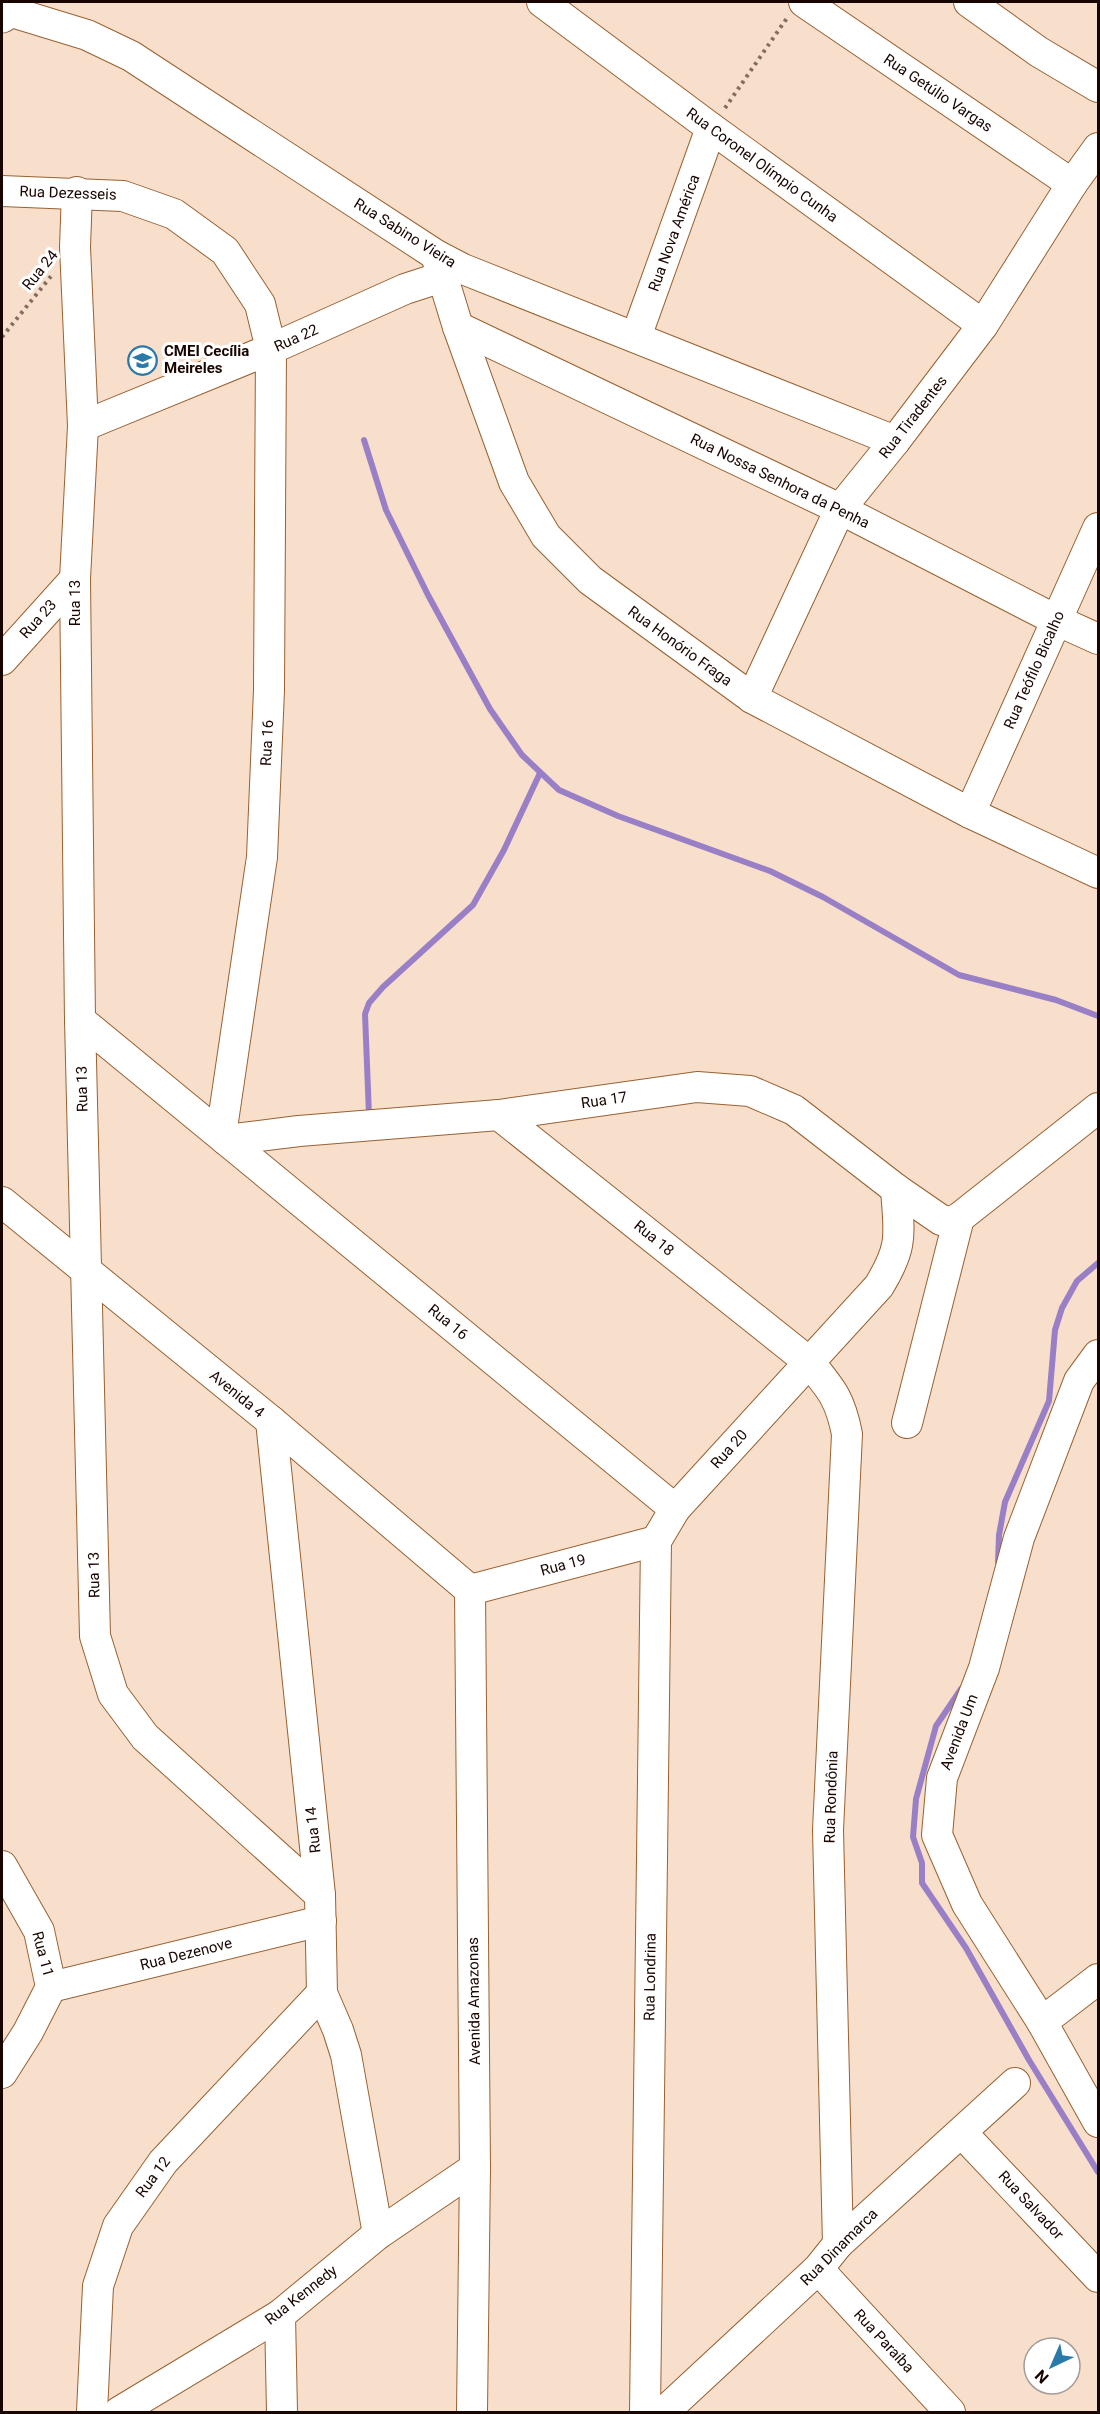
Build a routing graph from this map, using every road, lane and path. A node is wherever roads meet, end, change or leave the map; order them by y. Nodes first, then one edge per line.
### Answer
1 (542, 2) edge
2 (969, 2) edge
3 (798, 6) edge
4 (5, 9) edge
5 (1098, 87) edge
6 (711, 128) junction
7 (1098, 148) edge
8 (1072, 184) junction
9 (2, 191) edge
10 (77, 192) junction
11 (75, 247) junction
12 (439, 266) junction
13 (983, 325) junction
14 (458, 327) junction
15 (2, 337) edge
16 (636, 337) junction
17 (271, 349) junction
18 (83, 426) junction
19 (895, 441) junction
20 (840, 509) junction
21 (1098, 528) edge
22 (75, 579) junction
23 (1056, 620) junction
24 (1098, 639) edge
25 (2, 660) edge
26 (752, 698) junction
27 (970, 813) junction
28 (1098, 873) edge
29 (80, 1020) junction
30 (1098, 1108) edge
31 (499, 1115) junction
32 (224, 1137) junction
33 (896, 1189) junction
34 (2, 1202) edge
35 (950, 1219) junction
36 (86, 1271) junction
37 (1097, 1356) edge
38 (809, 1362) junction
39 (271, 1422) junction
40 (907, 1423) dead end
41 (675, 1509) junction
42 (656, 1541) junction
43 (470, 1590) junction
44 (2, 1866) edge
45 (320, 1908) junction
46 (1098, 1979) edge
47 (51, 1987) junction
48 (322, 1993) junction
49 (1042, 2022) junction
50 (2, 2073) edge
51 (1014, 2083) dead end
52 (1098, 2122) edge
53 (962, 2133) junction
54 (475, 2168) junction
55 (378, 2234) junction
56 (838, 2244) junction
57 (818, 2269) junction
58 (1098, 2277) edge
59 (280, 2315) junction
60 (944, 2411) edge
61 (92, 2412) edge
62 (119, 2412) edge
63 (282, 2412) edge
64 (472, 2412) edge
65 (645, 2412) edge
66 (664, 2412) edge

1 - 6 street, Rua Coronel Olímpio Cunha
2 - 5 street
3 - 6 path
3 - 8 street, Rua Getúlio Vargas
4 - 12 street, Rua Sabino Vieira
6 - 13 street, Rua Coronel Olímpio Cunha
6 - 16 street, Rua Nova América
7 - 8 street, Rua Tiradentes
8 - 13 street, Rua Tiradentes
9 - 10 street, Rua Dezesseis
10 - 11 street, Rua 13
10 - 17 street, Rua Dezesseis
11 - 15 path, Rua 24
11 - 18 street, Rua 13
12 - 14 street, Rua Honório Fraga
12 - 16 street, Rua Sabino Vieira
12 - 17 street, Rua 22
13 - 19 street, Rua Tiradentes
14 - 20 street, Rua Nossa Senhora da Penha
14 - 26 street, Rua Honório Fraga
16 - 19 street, Rua Sabino Vieira
17 - 18 street, Rua 22
17 - 32 street, Rua 16
18 - 22 street, Rua 13
19 - 20 street, Rua Tiradentes
20 - 23 street, Rua Nossa Senhora da Penha
20 - 26 street, Rua Tiradentes
21 - 23 street, Rua Teófilo Bicalho
22 - 25 street, Rua 23
22 - 29 street, Rua 13
23 - 24 street, Rua Nossa Senhora da Penha
23 - 27 street, Rua Teófilo Bicalho
26 - 27 street, Rua Honório Fraga
27 - 28 street, Rua Honório Fraga
29 - 32 street, Rua 16
29 - 36 street, Rua 13
30 - 35 street
31 - 32 street, Rua 17
31 - 33 street, Rua 17
31 - 38 street, Rua 18
32 - 41 street, Rua 16
33 - 35 street, Rua 17
33 - 38 street, Rua 20
34 - 36 street, Avenida 4
35 - 40 street
36 - 39 street, Avenida 4
36 - 45 street, Rua 13
37 - 49 street, Avenida Um
38 - 41 street, Rua 20
38 - 56 street, Rua Rondônia
39 - 43 street, Avenida 4
39 - 45 street, Rua 14
41 - 42 street, Rua 20
42 - 43 street, Rua 19
42 - 65 street, Rua Londrina
43 - 54 street, Avenida Amazonas
44 - 47 street, Rua 11
45 - 47 street, Rua Dezenove
45 - 48 street, Rua 14
46 - 49 street
47 - 50 street, Rua 11
48 - 55 street, Rua 14
48 - 61 street, Rua 12
49 - 52 street, Avenida Um
51 - 53 street, Rua Dinamarca
53 - 56 street, Rua Dinamarca
53 - 58 street, Rua Salvador
54 - 55 street, Rua Kennedy
54 - 64 street, Avenida Amazonas
55 - 59 street, Rua Kennedy
56 - 57 street, Rua Dinamarca
57 - 60 street, Rua Paraíba
57 - 66 street, Rua Dinamarca
59 - 62 street, Rua Kennedy
59 - 63 street

